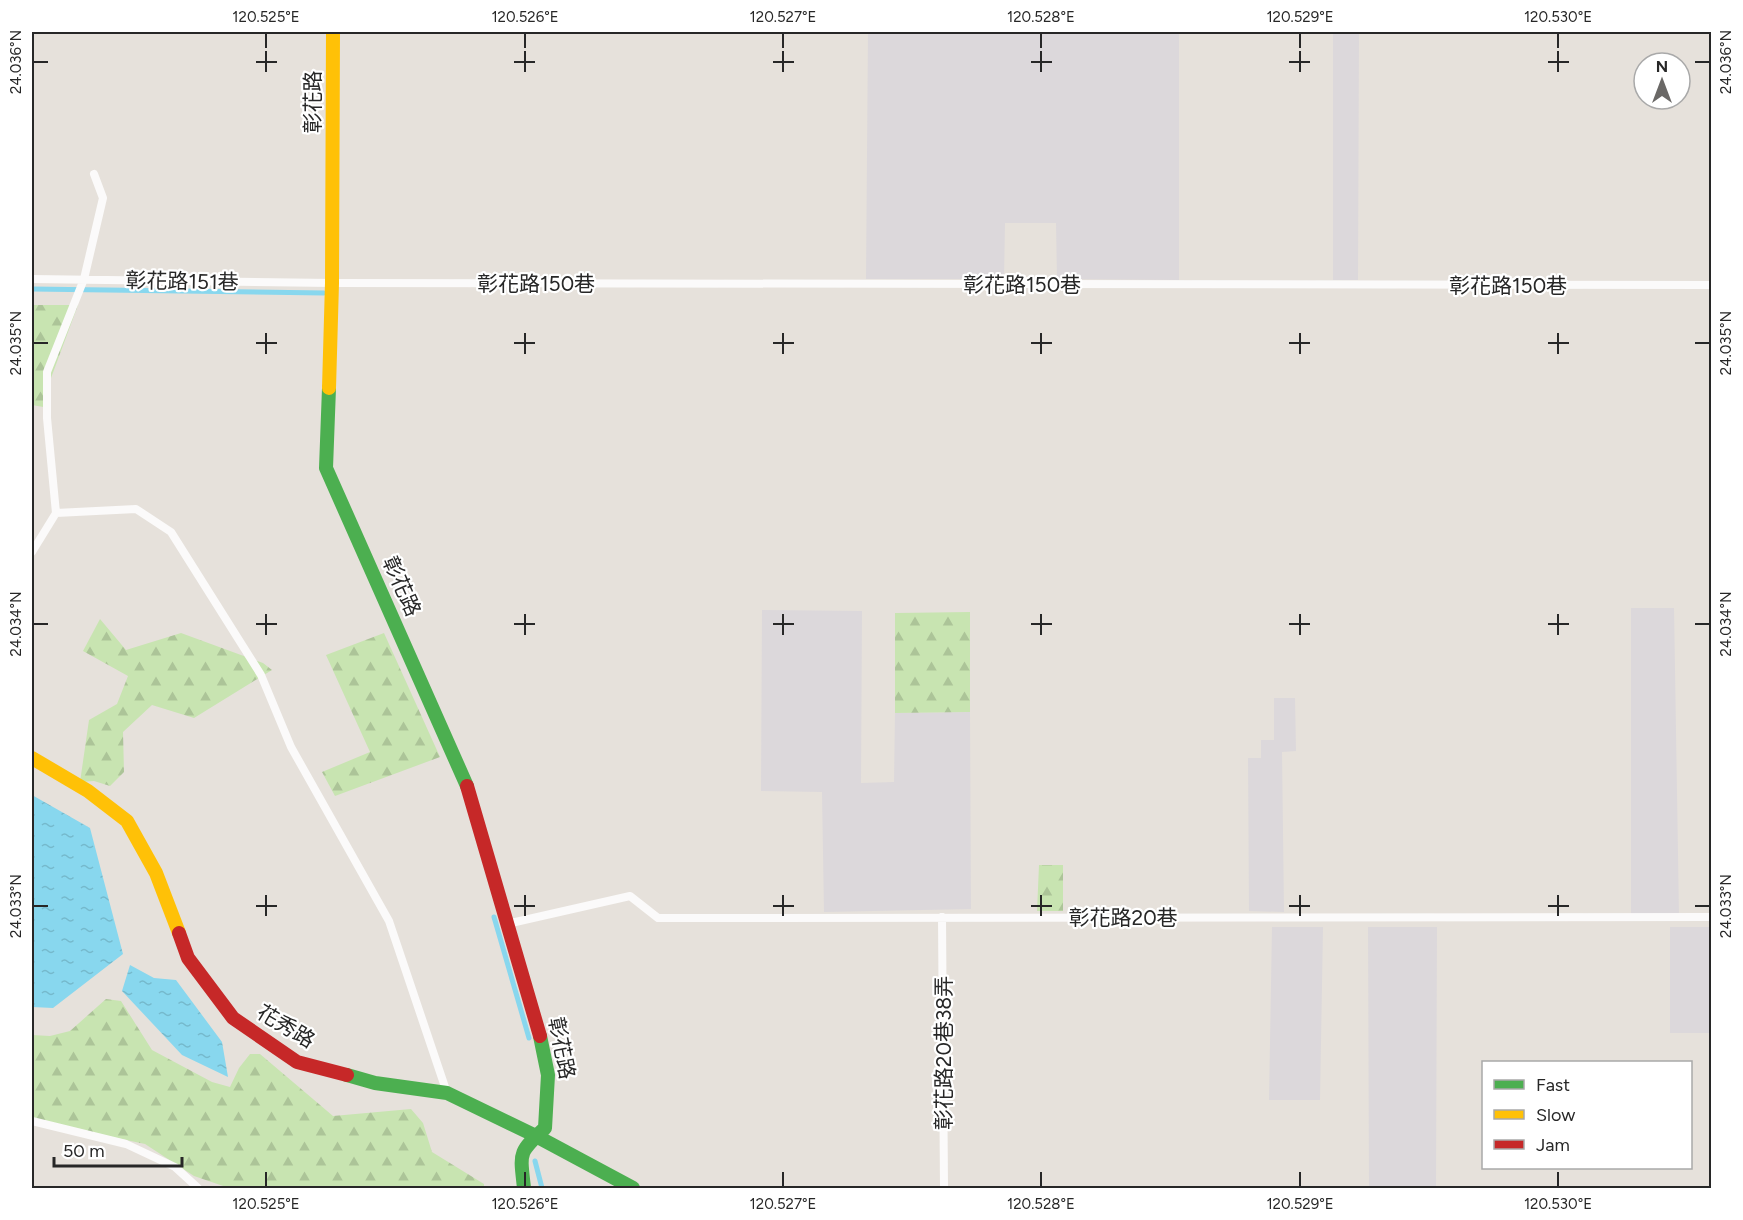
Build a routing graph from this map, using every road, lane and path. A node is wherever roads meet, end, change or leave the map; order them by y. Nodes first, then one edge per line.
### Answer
1 (333, 32) edge
2 (94, 174) dead end
3 (32, 279) edge
4 (84, 279) junction
5 (332, 283) junction
6 (1712, 285) edge
7 (56, 513) junction
8 (32, 552) edge
9 (32, 758) edge
10 (942, 917) junction
11 (1712, 917) edge
12 (507, 924) junction
13 (447, 1094) junction
14 (32, 1121) edge
15 (536, 1136) junction
16 (198, 1188) edge
17 (524, 1188) edge
18 (633, 1188) edge
19 (944, 1188) edge

1 - 5 street, 彰花路
2 - 4 lane
3 - 4 lane, 彰花路151巷
4 - 5 lane, 彰花路151巷
4 - 7 lane
5 - 6 lane, 彰花路150巷
5 - 12 street, 彰花路
7 - 8 lane
7 - 13 lane
9 - 13 street, 花秀路
10 - 11 lane, 彰花路20巷
10 - 12 lane, 彰花路20巷
10 - 19 lane, 彰花路20巷38弄
12 - 15 street, 彰花路
13 - 15 street, 花秀路
14 - 16 lane
15 - 17 street, 彰花路
15 - 18 street, 花秀路

